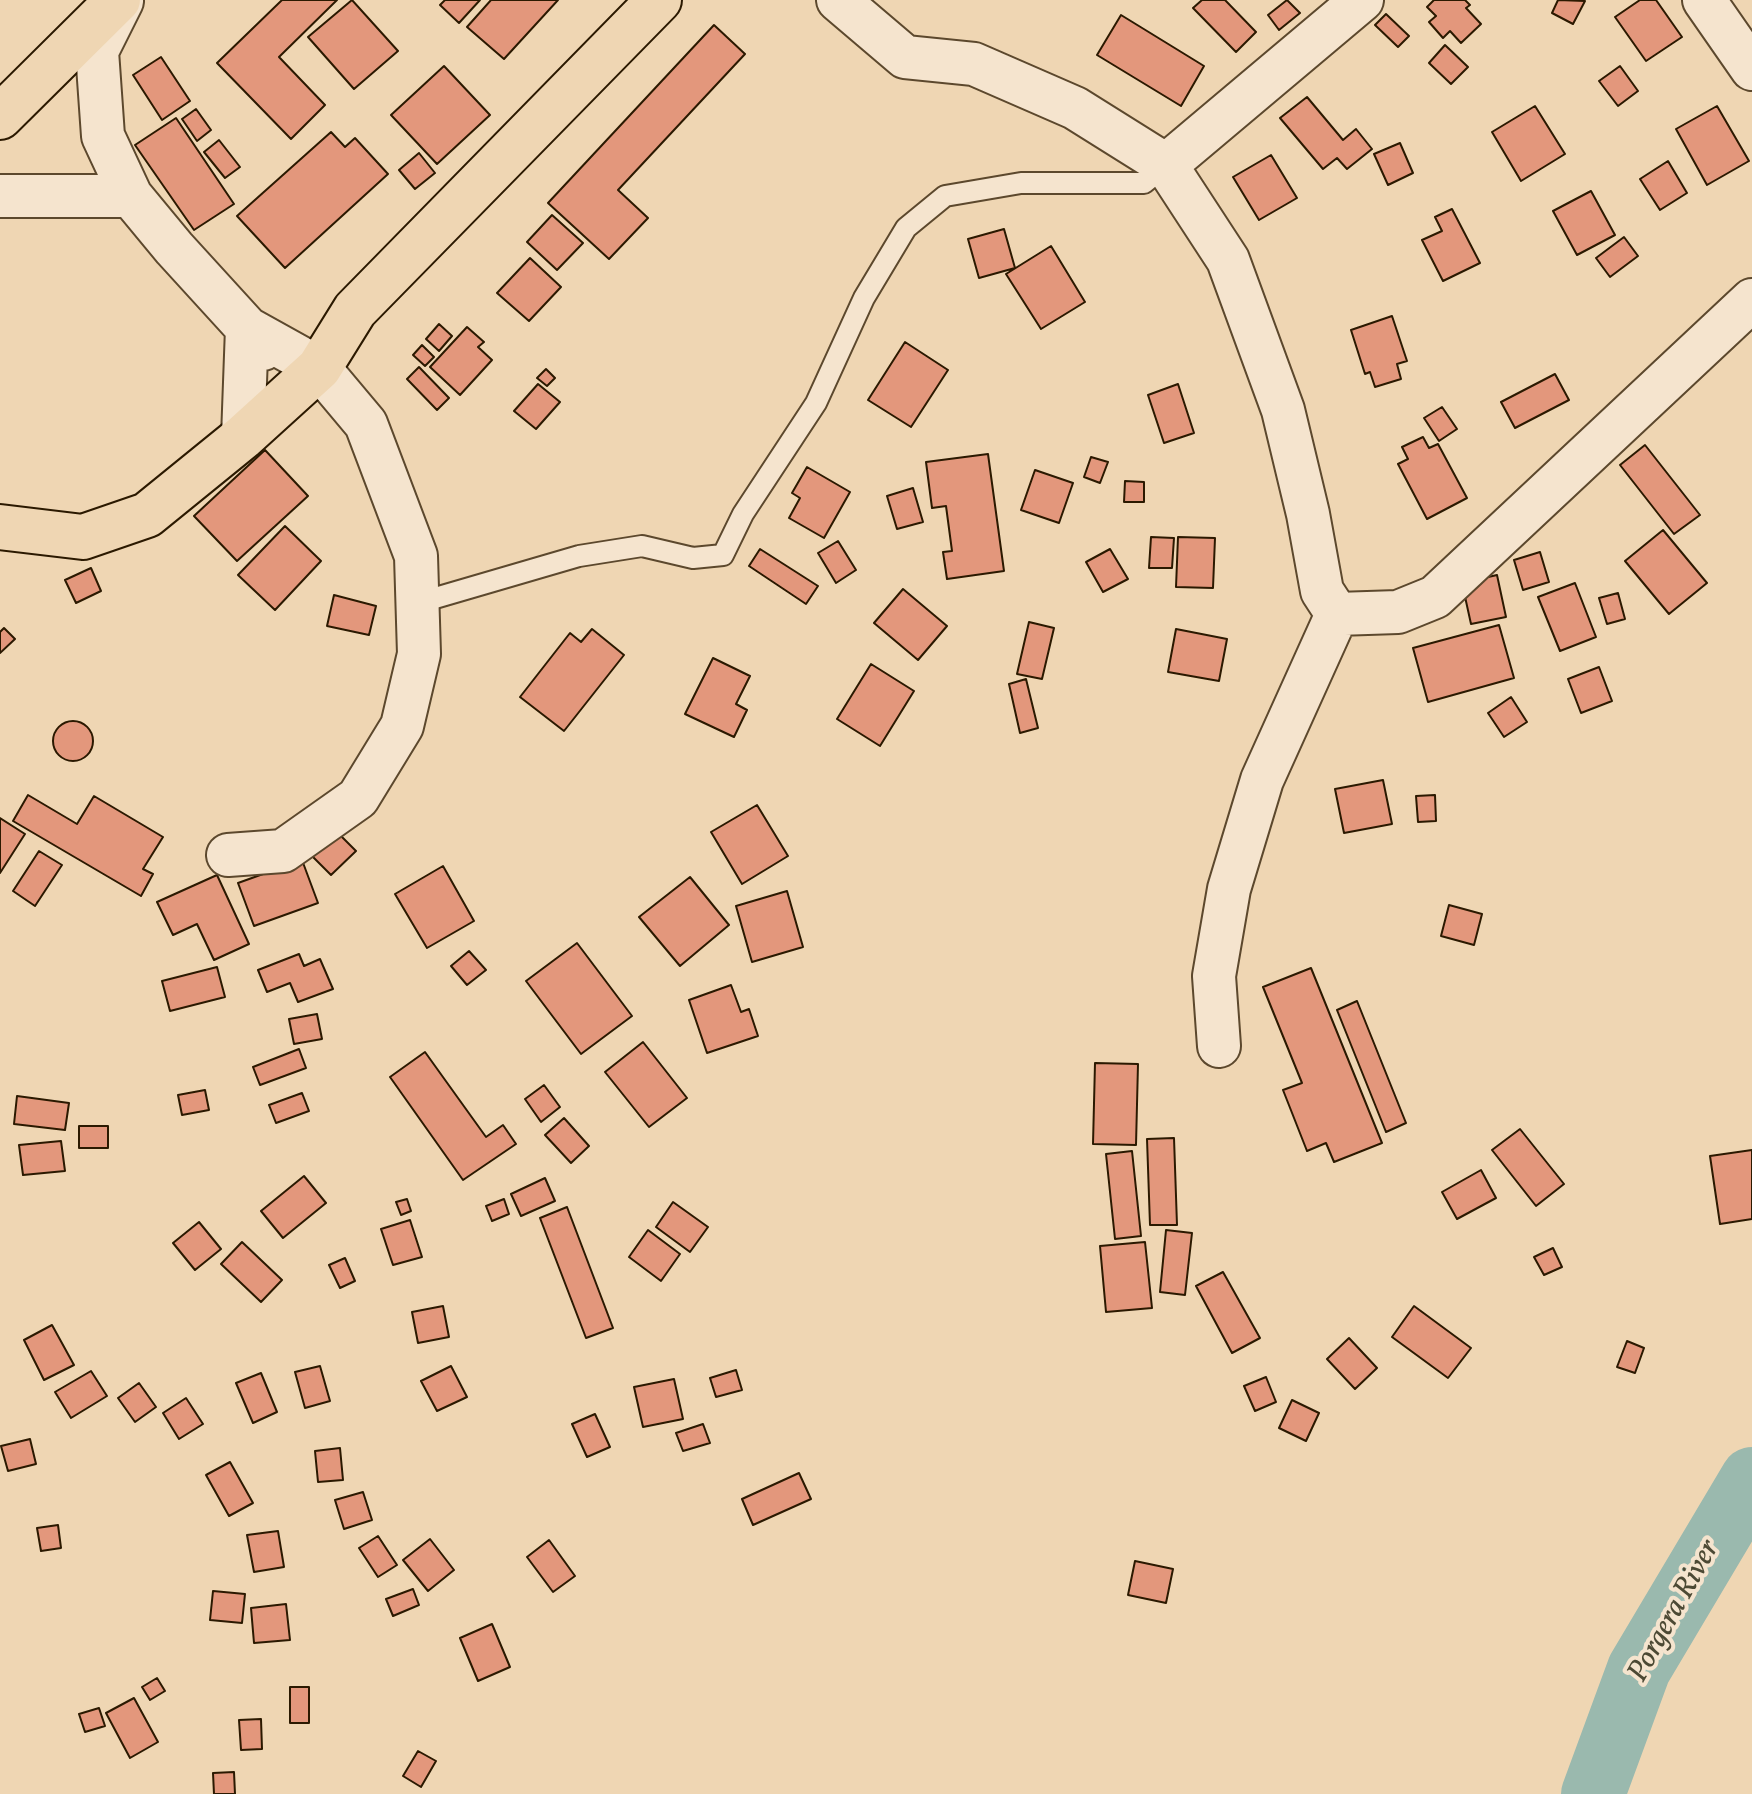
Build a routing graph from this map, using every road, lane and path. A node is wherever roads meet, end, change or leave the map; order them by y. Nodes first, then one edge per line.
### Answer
1 (121, 0) edge
2 (659, 0) edge
3 (838, 0) edge
4 (1362, 0) edge
5 (1704, 0) edge
6 (1752, 69) edge
7 (0, 117) edge
8 (1166, 165) junction
9 (0, 196) edge
10 (131, 196) junction
11 (1752, 300) edge
12 (247, 328) junction
13 (306, 380) junction
14 (243, 437) junction
15 (0, 527) edge
16 (418, 603) junction
17 (1337, 614) junction
18 (228, 855) dead end
19 (1219, 1046) dead end

1 - 7 main road
1 - 10 street
2 - 13 main road
3 - 8 street
4 - 8 street
5 - 6 street
8 - 16 lane
8 - 17 street
9 - 10 street
10 - 12 street
11 - 17 street
12 - 13 street
12 - 14 street
13 - 14 main road
13 - 16 street
14 - 15 main road
16 - 18 street
17 - 19 street

